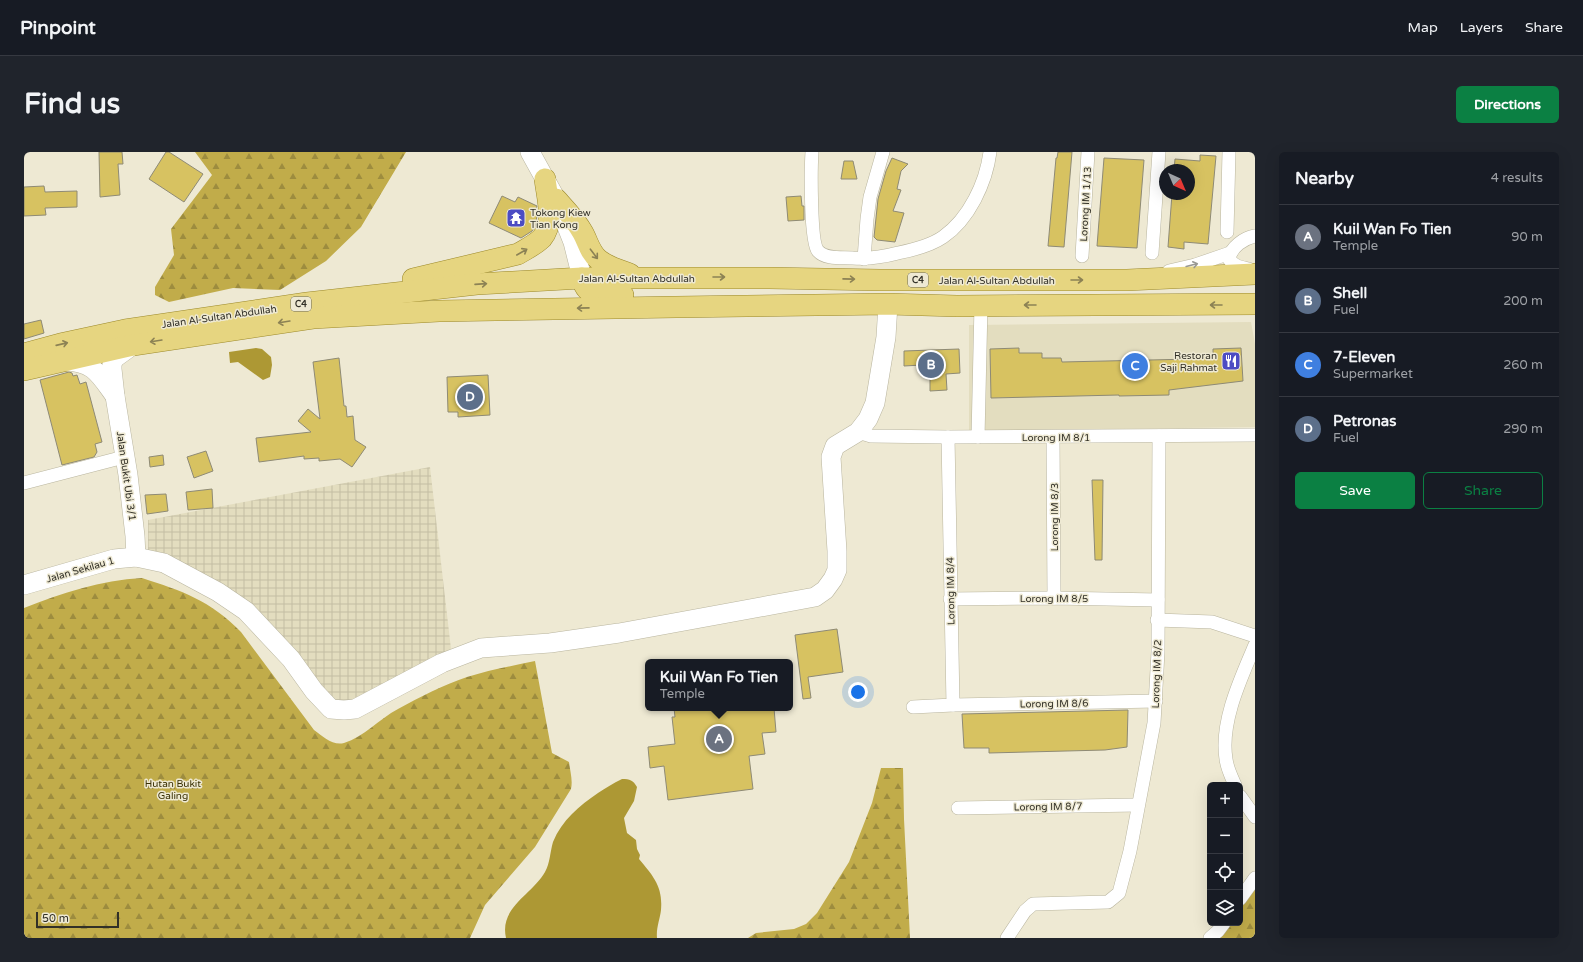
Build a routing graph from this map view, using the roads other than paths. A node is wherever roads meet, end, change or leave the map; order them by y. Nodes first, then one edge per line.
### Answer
1 (530, 152) edge
2 (812, 152) edge
3 (883, 152) edge
4 (990, 152) edge
5 (1088, 152) edge
6 (1159, 152) edge
7 (1229, 152) edge
8 (545, 179) junction
9 (556, 199) junction
10 (1227, 232) dead end
11 (1255, 236) edge
12 (1152, 253) dead end
13 (1230, 253) junction
14 (1082, 256) dead end
15 (882, 257) junction
16 (864, 259) junction
17 (1255, 270) edge
18 (1255, 274) edge
19 (639, 277) junction
20 (582, 278) junction
21 (880, 280) junction
22 (1127, 280) junction
23 (888, 304) junction
24 (1255, 304) edge
25 (981, 305) junction
26 (310, 311) junction
27 (133, 345) junction
28 (24, 354) edge
29 (60, 360) junction
30 (24, 370) edge
31 (115, 396) junction
32 (858, 432) junction
33 (1255, 435) edge
34 (1159, 436) junction
35 (948, 437) junction
36 (978, 437) junction
37 (1053, 437) junction
38 (124, 457) junction
39 (24, 482) edge
40 (136, 557) junction
41 (24, 585) edge
42 (1054, 598) junction
43 (950, 599) junction
44 (1158, 600) junction
45 (1157, 620) junction
46 (1255, 636) edge
47 (1255, 645) edge
48 (1156, 701) junction
49 (953, 705) junction
50 (914, 707) dead end
51 (1234, 782) edge
52 (1243, 800) edge
53 (1138, 805) junction
54 (958, 808) dead end
55 (1255, 817) edge
56 (1255, 878) edge
57 (1243, 895) edge
58 (1222, 926) edge
59 (1007, 938) edge
60 (1210, 938) edge

1 - 8 street
2 - 16 street
3 - 16 street
4 - 15 street
5 - 14 street, Lorong IM 1/13
6 - 12 street
7 - 10 street
8 - 9 street
26 -> 8 main road
9 -> 19 main road
9 - 20 street
11 - 13 street
13 - 17 street
22 -> 13 street
15 - 16 street
15 - 21 street
18 - 22 main road, Jalan Al-Sultan Abdullah / C4
19 - 20 main road, Jalan Al-Sultan Abdullah / C4
19 -> 21 main road, Jalan Al-Sultan Abdullah / C4
20 - 23 main road
20 - 26 main road
21 -> 22 main road, Jalan Al-Sultan Abdullah / C4
23 - 25 main road, Jalan Al-Sultan Abdullah / C4
23 -> 26 main road, Jalan Al-Sultan Abdullah / C4
23 - 32 street
24 -> 25 main road, Jalan Al-Sultan Abdullah / C4
25 - 36 street
26 -> 27 main road, Jalan Al-Sultan Abdullah / C4
28 -> 26 main road, Jalan Al-Sultan Abdullah / C4
27 - 29 main road, Jalan Al-Sultan Abdullah / C4
27 - 31 street, Jalan Bukit Ubi 3/1
29 - 30 main road, Jalan Al-Sultan Abdullah / C4
29 - 31 street
31 - 38 street, Jalan Bukit Ubi 3/1
32 - 35 street, Lorong IM 8/1
32 - 40 street, Jalan Sekilau 1
33 - 34 street, Lorong IM 8/1
34 - 37 street, Lorong IM 8/1
34 - 44 street, Lorong IM 8/2
35 - 36 street, Lorong IM 8/1
35 - 43 street, Lorong IM 8/4
36 - 37 street, Lorong IM 8/1
37 - 42 street, Lorong IM 8/3
38 - 39 street
38 - 40 street, Jalan Bukit Ubi 3/1
40 - 41 street, Jalan Sekilau 1
42 - 43 street, Lorong IM 8/5
42 - 44 street, Lorong IM 8/5
43 - 49 street, Lorong IM 8/4
44 - 45 street, Lorong IM 8/2
45 - 46 street
45 - 48 street, Lorong IM 8/2
47 - 51 street
48 - 49 street, Lorong IM 8/6
48 - 53 street, Lorong IM 8/2
49 - 50 street
52 - 55 street
53 - 54 street, Lorong IM 8/7
53 - 59 street, Lorong IM 8/2
56 - 57 street
58 - 60 street

